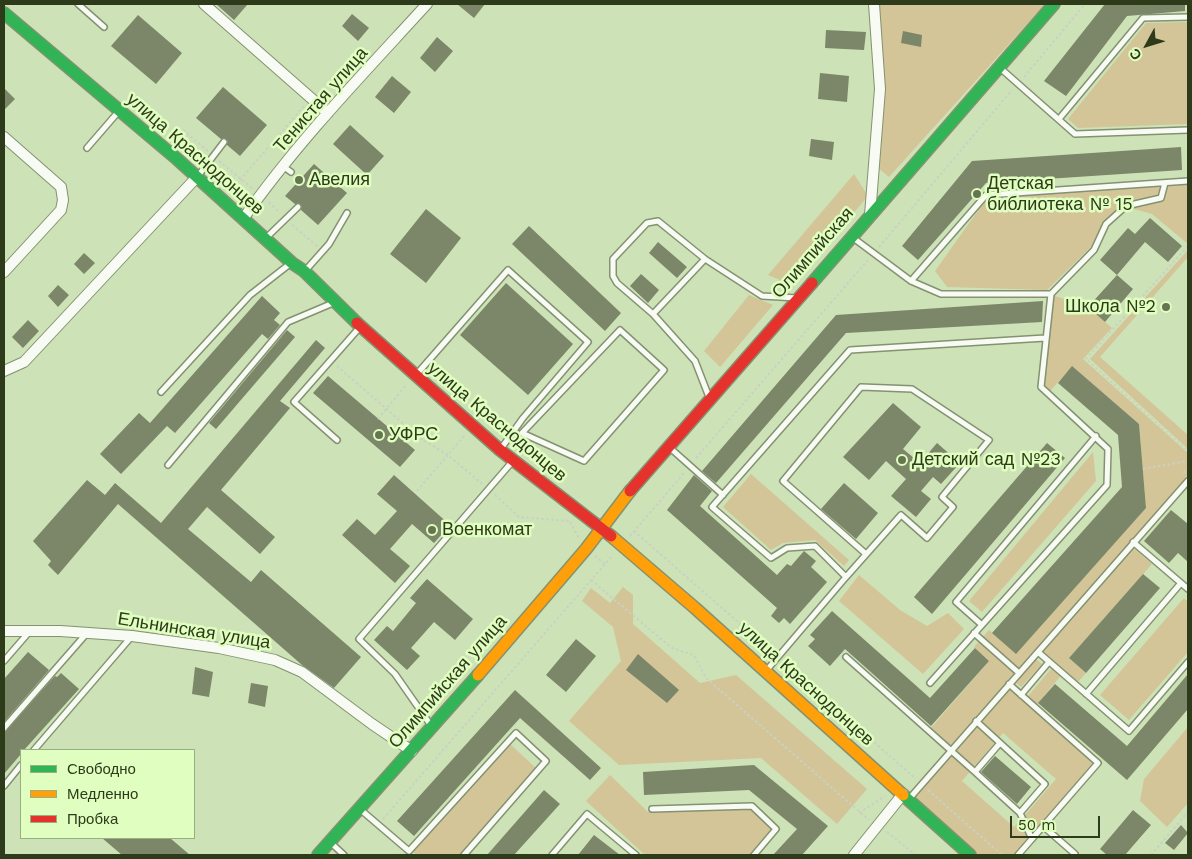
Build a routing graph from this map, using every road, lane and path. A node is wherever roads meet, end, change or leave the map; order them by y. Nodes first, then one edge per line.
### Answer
1 (78, 4) edge
2 (204, 4) edge
3 (427, 4) edge
4 (874, 4) edge
5 (1054, 4) edge
6 (1084, 4) edge
7 (4, 14) edge
8 (1188, 17) edge
9 (104, 27) dead end
10 (999, 67) junction
11 (1018, 84) junction
12 (310, 99) junction
13 (119, 111) junction
14 (328, 114) junction
15 (1060, 119) junction
16 (1188, 130) edge
17 (4, 137) edge
18 (224, 142) dead end
19 (87, 148) dead end
20 (196, 178) junction
21 (240, 180) dead end
22 (1188, 181) edge
23 (1165, 183) junction
24 (298, 207) dead end
25 (348, 213) dead end
26 (870, 215) junction
27 (244, 219) junction
28 (852, 236) junction
29 (265, 239) junction
30 (1188, 246) edge
31 (874, 253) junction
32 (705, 259) junction
33 (292, 263) junction
34 (304, 271) junction
35 (4, 272) edge
36 (911, 281) junction
37 (1050, 294) junction
38 (797, 298) junction
39 (336, 302) junction
40 (653, 314) junction
41 (360, 326) junction
42 (1044, 338) junction
43 (330, 360) junction
44 (4, 371) edge
45 (414, 376) junction
46 (161, 392) dead end
47 (710, 400) junction
48 (387, 409) junction
49 (378, 419) dead end
50 (472, 426) junction
51 (522, 434) joint
52 (1096, 436) junction
53 (337, 440) dead end
54 (668, 446) junction
55 (500, 450) junction
56 (1188, 451) edge
57 (448, 455) junction
58 (1188, 460) edge
59 (513, 461) junction
60 (168, 465) dead end
61 (1143, 469) dead end
62 (1188, 481) edge
63 (489, 490) junction
64 (417, 491) dead end
65 (723, 495) junction
66 (562, 515) dead end
67 (570, 521) junction
68 (600, 528) junction
69 (634, 531) dead end
70 (1134, 542) junction
71 (586, 548) junction
72 (866, 554) junction
73 (605, 564) dead end
74 (846, 576) junction
75 (591, 580) dead end
76 (1181, 583) junction
77 (1188, 589) edge
78 (982, 625) junction
79 (4, 631) edge
80 (30, 631) junction
81 (87, 633) junction
82 (974, 633) junction
83 (132, 636) junction
84 (1038, 652) junction
85 (778, 657) junction
86 (846, 657) dead end
87 (4, 661) edge
88 (1049, 662) junction
89 (1188, 662) edge
90 (766, 671) junction
91 (1019, 673) junction
92 (930, 683) dead end
93 (1009, 684) junction
94 (1086, 694) junction
95 (1021, 695) junction
96 (976, 721) junction
97 (4, 728) edge
98 (433, 728) junction
99 (1000, 743) junction
100 (35, 749) edge
101 (412, 750) junction
102 (950, 750) junction
103 (20, 767) edge
104 (975, 772) junction
105 (921, 784) junction
106 (4, 786) edge
107 (906, 797) junction
108 (360, 809) junction
109 (652, 809) dead end
110 (1188, 812) edge
111 (1020, 813) junction
112 (878, 826) junction
113 (1043, 826) junction
114 (1032, 839) junction
115 (330, 842) junction
116 (409, 851) junction
117 (1075, 854) dead end
118 (318, 855) edge
119 (344, 855) edge
120 (414, 855) edge
121 (464, 855) edge
122 (552, 855) edge
123 (636, 855) edge
124 (754, 855) edge
125 (854, 855) edge
126 (916, 855) edge
127 (970, 855) edge
128 (1002, 855) edge
129 (1018, 855) edge
130 (1151, 855) edge

1 - 9 lane
2 - 12 street
3 - 14 street, Тенистая улица
4 - 26 street
5 - 10 street, Олимпийская
6 - 11 path
7 - 13 street, улица Краснодонцев
8 - 15 lane
10 - 11 lane
10 - 26 street, Олимпийская
11 - 15 lane
11 - 31 path
12 - 14 street
12 - 21 path
13 - 19 lane
13 - 20 street, улица Краснодонцев
14 - 27 street, Тенистая улица
15 - 16 lane
17 - 35 street
18 - 20 lane
20 - 27 street, улица Краснодонцев
20 - 44 street
22 - 23 lane
23 - 36 lane
23 - 37 lane
24 - 29 lane
25 - 34 lane
26 - 28 street, Олимпийская
27 - 29 street, улица Краснодонцев
28 - 31 lane
28 - 38 street, Олимпийская
29 - 33 street, улица Краснодонцев
30 - 56 path
31 - 36 lane
32 - 38 lane
32 - 40 lane
32 - 40 lane
33 - 34 street, улица Краснодонцев
33 - 46 lane
34 - 39 street, улица Краснодонцев
36 - 37 lane
37 - 42 lane
38 - 47 street, Олимпийская
39 - 41 street, улица Краснодонцев
39 - 60 lane
40 - 47 lane
41 - 43 lane
41 - 45 street, улица Краснодонцев
42 - 52 lane
42 - 65 lane
43 - 48 path
43 - 53 lane
45 - 48 path
45 - 50 street, улица Краснодонцев
45 - 55 lane
47 - 54 street, Олимпийская
48 - 49 path
48 - 57 path
50 - 55 street, улица Краснодонцев
50 - 57 path
51 - 51 lane
52 - 78 lane
52 - 78 lane
54 - 65 lane
54 - 68 street, Олимпийская
55 - 59 street, улица Краснодонцев
57 - 63 path
57 - 64 path
58 - 61 path
59 - 63 lane
59 - 68 street, улица Краснодонцев
62 - 70 lane
63 - 67 path
63 - 98 lane
65 - 74 lane
66 - 67 path
67 - 71 path
68 - 71 street, Олимпийская улица
68 - 90 street, улица Краснодонцев
69 - 85 path
70 - 76 lane
70 - 84 lane
71 - 73 path
71 - 98 street, Олимпийская улица
72 - 72 lane
72 - 74 lane
74 - 85 lane
75 - 112 path
76 - 77 lane
76 - 94 lane
78 - 82 lane
79 - 80 street, Ельнинская улица
80 - 81 street, Ельнинская улица
80 - 87 lane
81 - 83 street, Ельнинская улица
81 - 97 lane
82 - 91 lane
82 - 92 lane
83 - 100 lane
83 - 101 street, Ельнинская улица
84 - 88 lane
84 - 91 lane
85 - 90 lane
85 - 105 path
86 - 102 lane
88 - 94 lane
88 - 95 lane
89 - 94 lane
90 - 107 street, улица Краснодонцев
91 - 93 lane
93 - 95 lane
93 - 96 lane
95 - 113 lane
96 - 99 lane
96 - 102 lane
98 - 101 street, Олимпийская улица
99 - 104 lane
99 - 111 lane
101 - 108 street, Олимпийская улица
102 - 104 lane
102 - 105 lane
103 - 106 lane
104 - 111 lane
105 - 107 lane
105 - 128 path
107 - 112 street
107 - 127 street, улица Краснодонцев
108 - 115 street, Олимпийская улица
108 - 116 lane
109 - 124 lane
110 - 130 path
111 - 114 lane
112 - 125 street
112 - 126 path
113 - 114 lane
113 - 117 lane
114 - 129 lane
115 - 118 street, Олимпийская улица
115 - 119 lane
116 - 120 lane
116 - 121 lane
122 - 123 lane

